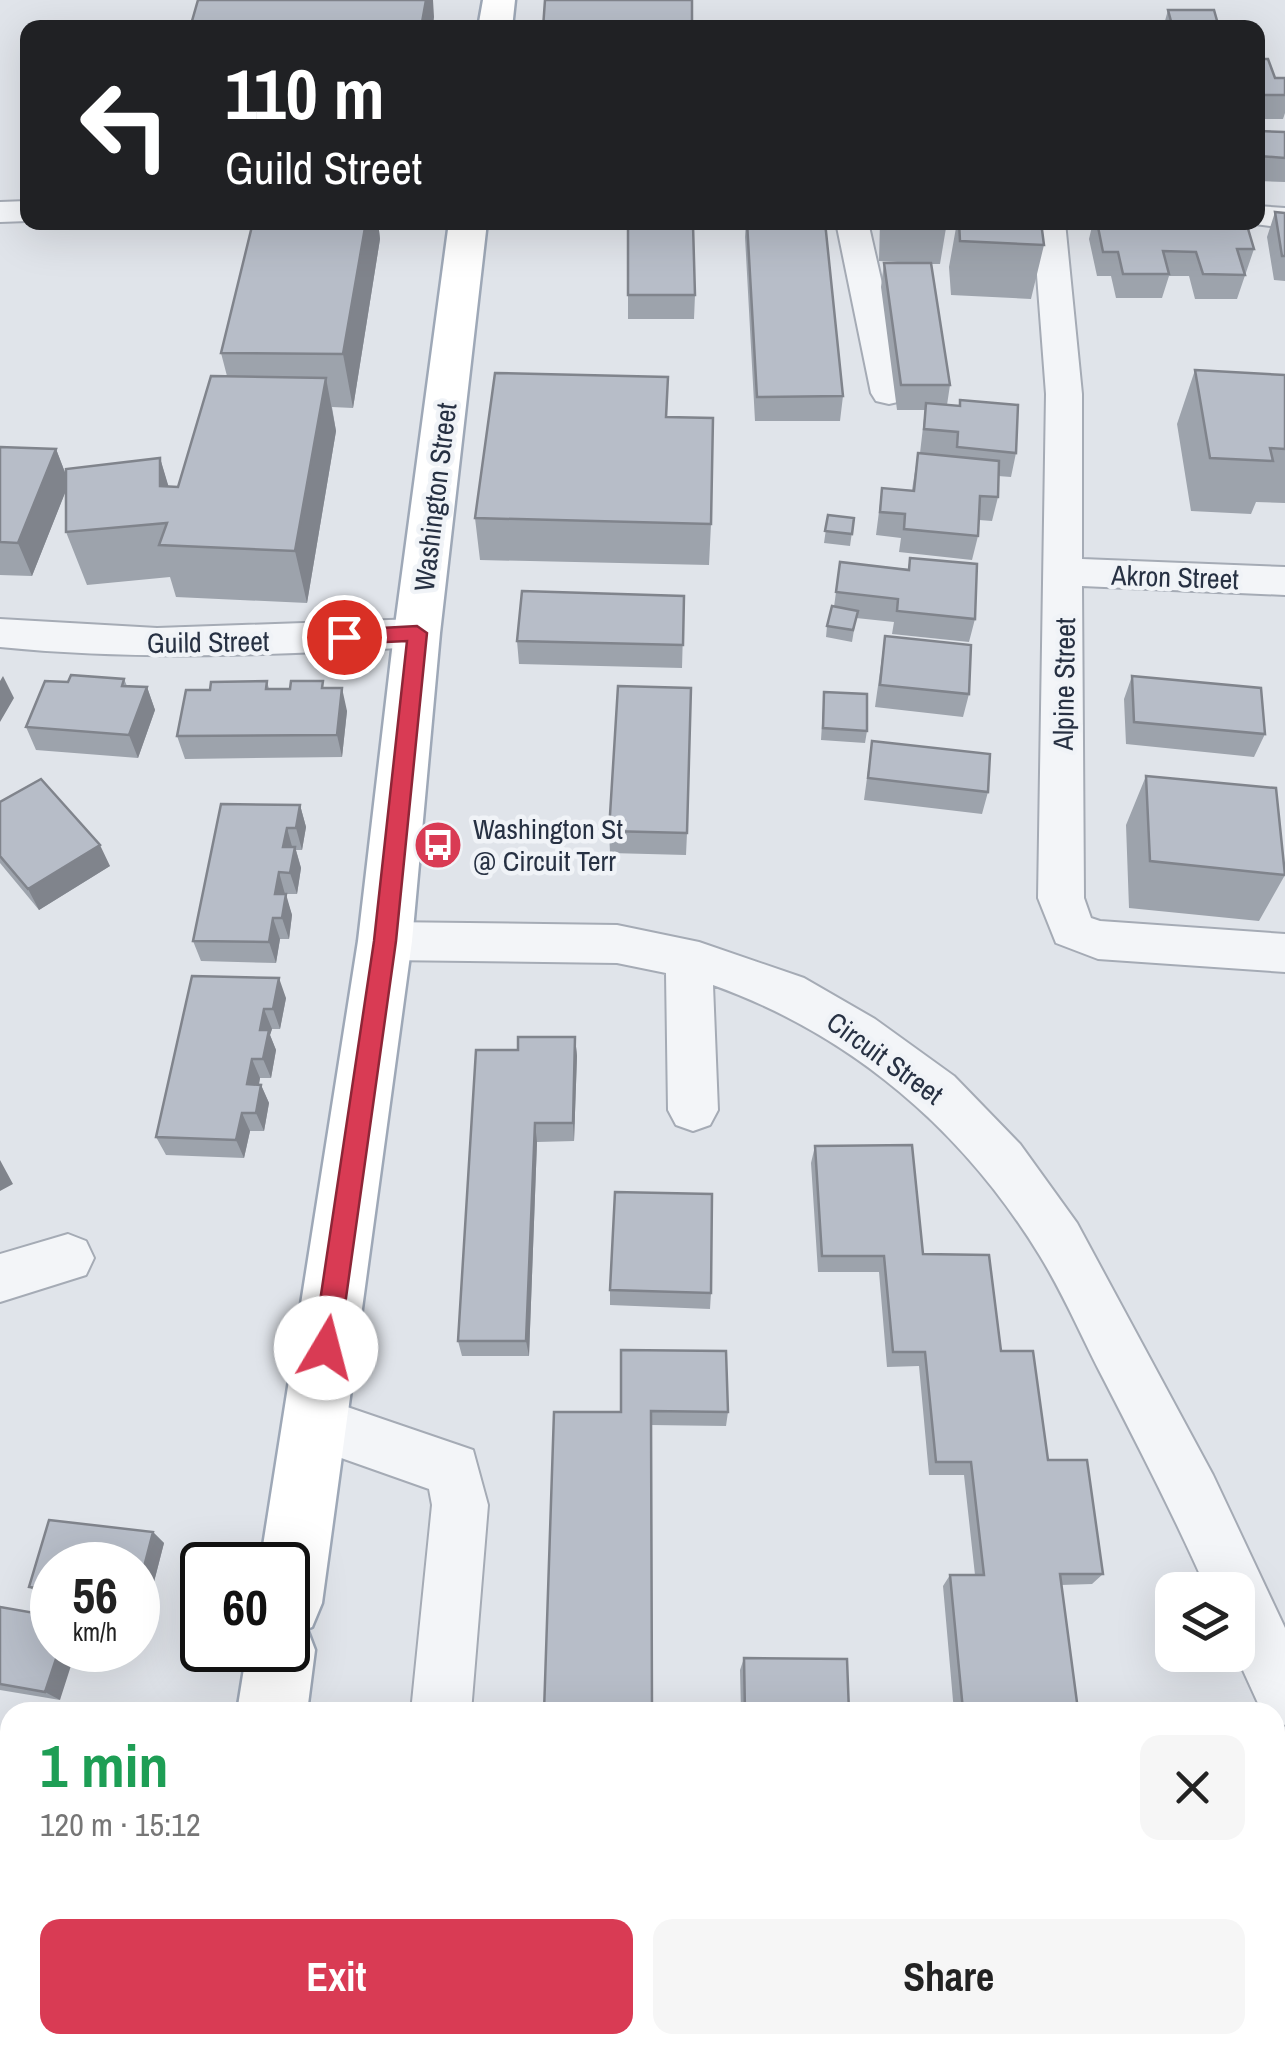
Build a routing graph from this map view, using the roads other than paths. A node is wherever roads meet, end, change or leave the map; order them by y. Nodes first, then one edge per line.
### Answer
1 (467, 230) edge
2 (854, 230) edge
3 (1050, 230) edge
4 (889, 393) dead end
5 (1066, 572) junction
6 (1285, 581) edge
7 (0, 633) edge
8 (417, 633) junction
9 (385, 941) junction
10 (1285, 953) edge
11 (689, 958) junction
12 (693, 1110) dead end
13 (68, 1258) dead end
14 (0, 1278) edge
15 (315, 1423) junction
16 (297, 1542) edge
17 (1228, 1572) edge
18 (1255, 1630) edge
19 (278, 1672) edge
20 (1285, 1694) edge
21 (273, 1702) edge
22 (441, 1702) edge

1 - 8 main road, Washington Street
2 - 4 street
3 - 5 street, Alpine Street
5 - 6 street, Akron Street
5 - 10 street, Alpine Street
7 - 8 street, Guild Street
8 - 9 main road, Washington Street
9 - 11 street, Circuit Street
9 - 15 main road, Washington Street
11 - 12 street
11 - 17 street, Circuit Street
13 - 14 street
15 - 16 main road, Washington Street
15 - 22 street
18 - 20 street, Circuit Street
19 - 21 main road

